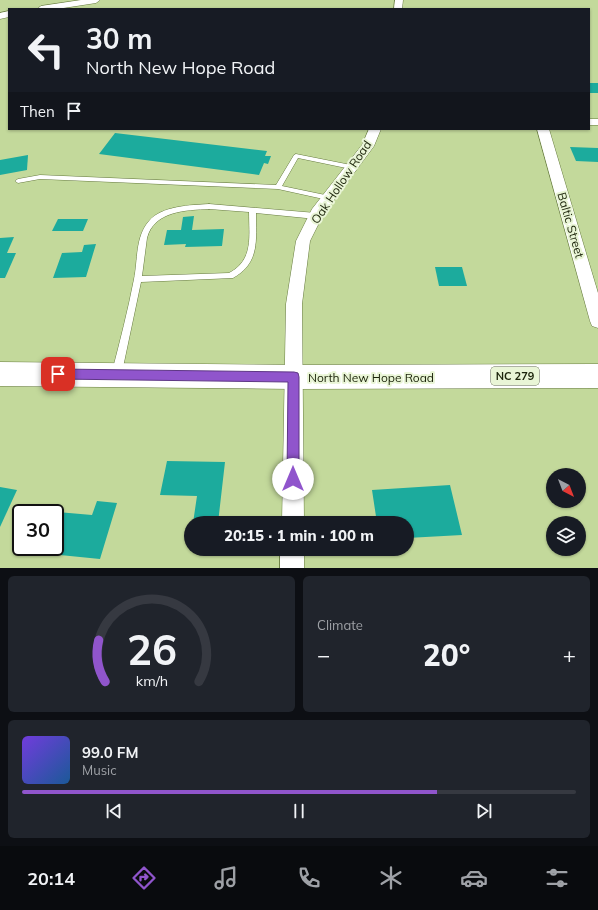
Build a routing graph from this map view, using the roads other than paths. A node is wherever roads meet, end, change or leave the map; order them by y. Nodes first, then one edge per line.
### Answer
1 (96, 0) edge
2 (47, 8) edge
3 (375, 130) edge
4 (543, 130) edge
5 (352, 167) junction
6 (18, 181) dead end
7 (278, 187) junction
8 (328, 198) junction
9 (253, 210) junction
10 (316, 216) junction
11 (138, 279) junction
12 (598, 321) edge
13 (0, 374) edge
14 (117, 374) junction
15 (598, 376) edge
16 (294, 377) junction
17 (292, 516) edge
18 (292, 556) edge
19 (292, 568) edge

1 - 2 street
3 - 5 street, Oak Hollow Road
4 - 12 street, Baltic Street
5 - 7 lane
5 - 8 street, Oak Hollow Road
6 - 7 lane
7 - 8 lane
8 - 10 street, Oak Hollow Road
9 - 10 lane
9 - 11 lane
9 - 11 lane
10 - 16 street, Oak Hollow Road
11 - 14 lane
13 - 14 main road, North New Hope Road / NC 279
14 - 16 main road, North New Hope Road / NC 279
15 - 16 main road, North New Hope Road / NC 279
16 - 17 street, Oak Hollow Road
18 - 19 street

